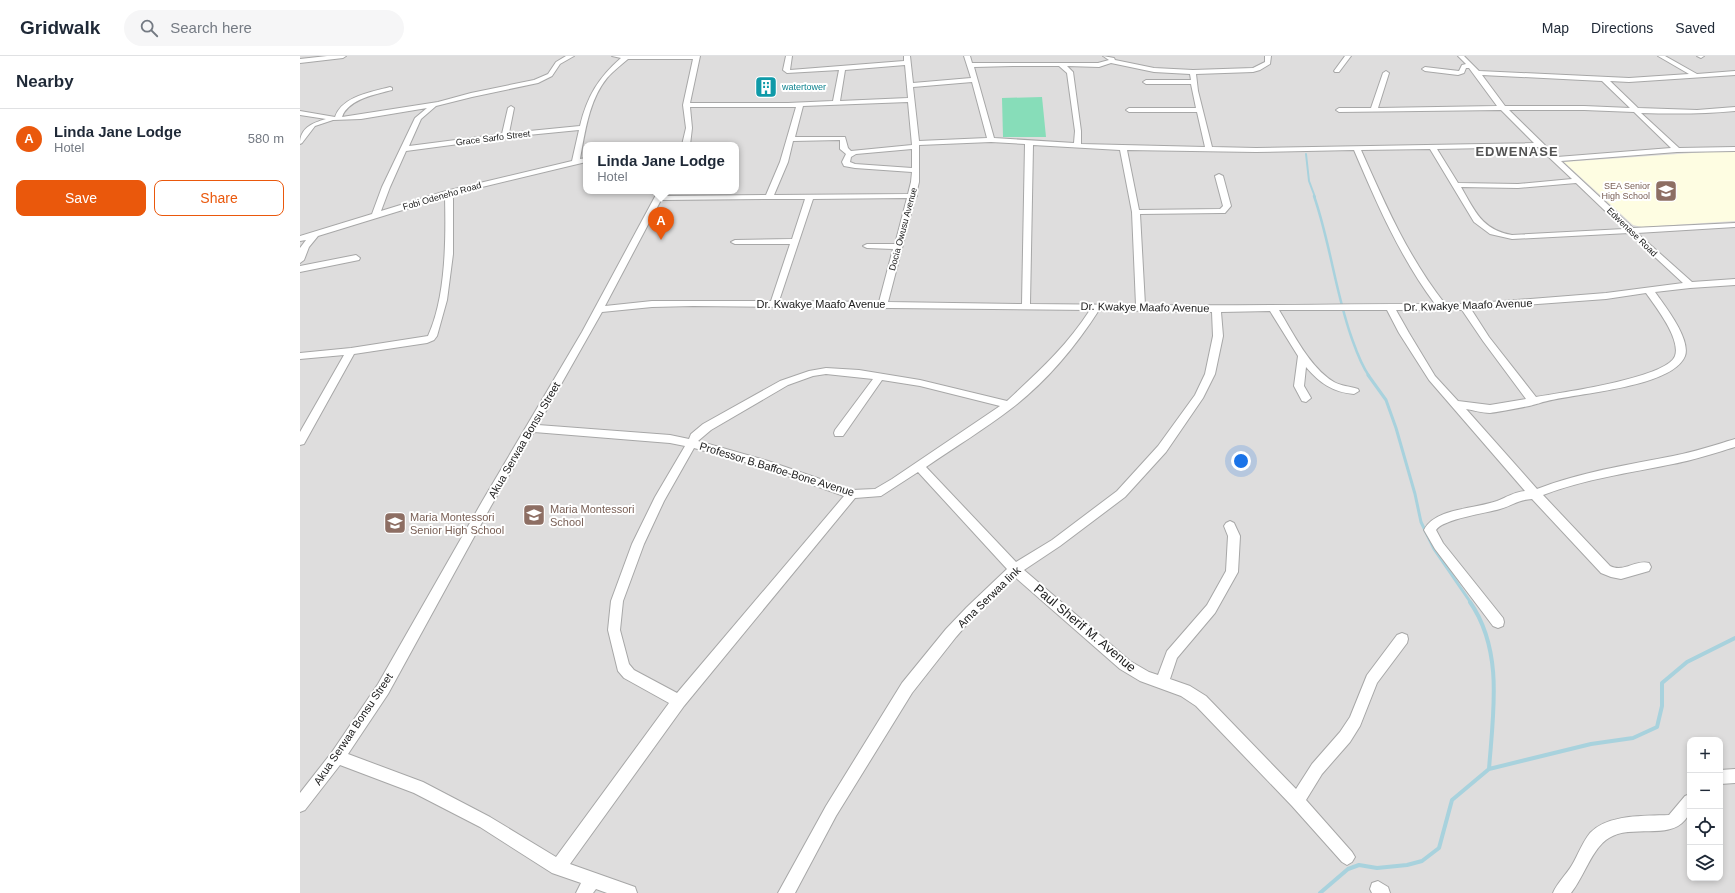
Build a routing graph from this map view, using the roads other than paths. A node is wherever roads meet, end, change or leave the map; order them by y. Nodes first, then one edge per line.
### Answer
1 (343, 56) edge
2 (571, 56) edge
3 (615, 56) edge
4 (789, 56) edge
5 (967, 56) edge
6 (1106, 56) edge
7 (1268, 56) edge
8 (1348, 56) edge
9 (1460, 56) edge
10 (1661, 56) edge
11 (697, 57) edge
12 (626, 58) junction
13 (908, 59) edge
14 (300, 61) edge
15 (1111, 61) junction
16 (1061, 64) junction
17 (970, 65) junction
18 (1081, 65) junction
19 (1470, 66) junction
20 (842, 68) junction
21 (1425, 69) dead end
22 (1337, 71) dead end
23 (1070, 72) junction
24 (1192, 72) junction
25 (1386, 73) dead end
26 (1477, 73) junction
27 (1735, 73) edge
28 (1695, 75) junction
29 (975, 80) junction
30 (1605, 80) junction
31 (1146, 82) dead end
32 (1194, 82) junction
33 (910, 85) junction
34 (390, 89) dead end
35 (911, 100) junction
36 (836, 103) junction
37 (1377, 103) junction
38 (439, 104) junction
39 (686, 105) junction
40 (800, 105) junction
41 (510, 108) dead end
42 (1504, 108) junction
43 (407, 109) junction
44 (1735, 109) edge
45 (1129, 110) dead end
46 (1199, 110) junction
47 (1339, 110) dead end
48 (1374, 110) junction
49 (1396, 110) junction
50 (1637, 110) junction
51 (300, 113) edge
52 (418, 118) junction
53 (336, 119) junction
54 (583, 128) junction
55 (505, 136) junction
56 (790, 139) junction
57 (990, 140) junction
58 (300, 142) edge
59 (687, 142) edge
60 (1029, 144) junction
61 (916, 145) junction
62 (1540, 145) junction
63 (1078, 146) junction
64 (1432, 147) junction
65 (1123, 148) junction
66 (1356, 148) junction
67 (403, 149) junction
68 (1209, 149) junction
69 (1735, 149) edge
70 (1677, 150) junction
71 (850, 154) junction
72 (1555, 159) junction
73 (583, 160) edge
74 (576, 161) junction
75 (915, 170) junction
76 (1219, 176) dead end
77 (1579, 181) junction
78 (1454, 185) junction
79 (450, 193) junction
80 (660, 195) edge
81 (913, 196) junction
82 (810, 197) junction
83 (769, 198) junction
84 (1136, 212) junction
85 (376, 215) junction
86 (1735, 225) edge
87 (1629, 230) junction
88 (795, 241) junction
89 (735, 242) dead end
90 (302, 243) edge
91 (867, 246) dead end
92 (899, 247) junction
93 (356, 258) dead end
94 (300, 260) edge
95 (300, 269) edge
96 (1735, 282) edge
97 (1690, 285) junction
98 (1649, 291) junction
99 (774, 304) junction
100 (883, 305) junction
101 (1026, 306) junction
102 (1097, 307) junction
103 (1442, 307) junction
104 (1465, 307) junction
105 (1141, 308) junction
106 (1216, 308) junction
107 (1273, 308) junction
108 (1391, 308) junction
109 (598, 310) junction
110 (351, 351) junction
111 (300, 356) edge
112 (1303, 356) junction
113 (880, 376) junction
114 (1354, 391) dead end
115 (1306, 398) dead end
116 (1534, 402) junction
117 (1454, 404) junction
118 (1009, 405) junction
119 (1490, 409) junction
120 (1473, 425) junction
121 (532, 428) junction
122 (839, 433) dead end
123 (300, 441) edge
124 (691, 443) junction
125 (1735, 443) edge
126 (919, 466) junction
127 (852, 494) junction
128 (1535, 494) junction
129 (1230, 526) dead end
130 (1645, 567) dead end
131 (1016, 569) junction
132 (1498, 622) dead end
133 (1402, 639) dead end
134 (1162, 683) junction
135 (679, 701) junction
136 (337, 757) junction
137 (1735, 776) edge
138 (1723, 778) edge
139 (1297, 801) junction
140 (300, 805) edge
141 (1687, 805) edge
142 (1347, 857) dead end
143 (558, 867) junction
144 (593, 879) junction
145 (584, 893) edge
146 (629, 893) edge
147 (786, 893) edge
148 (1561, 893) edge

1 - 14 street
2 - 38 street
3 - 12 street
4 - 20 street
5 - 17 street
6 - 15 street
7 - 24 street
8 - 22 street
9 - 19 street, Edwenase Road
10 - 28 street
11 - 12 street
11 - 39 street
12 - 54 street
13 - 20 street
13 - 33 street, Docia Owusu Avenue
15 - 18 street
15 - 24 street
16 - 17 street
16 - 18 street
16 - 23 street
17 - 29 street
18 - 23 street
19 - 21 street
19 - 26 street, Edwenase Road
20 - 36 street
23 - 63 street
24 - 32 street
25 - 37 street
26 - 30 street
26 - 42 street, Edwenase Road
27 - 28 street
28 - 30 street
29 - 33 street
29 - 57 street
30 - 50 street
31 - 32 street
32 - 46 street
33 - 35 street, Docia Owusu Avenue
34 - 53 street
35 - 36 street
35 - 61 street, Docia Owusu Avenue
36 - 40 street
37 - 48 street
37 - 49 street
38 - 43 street
38 - 52 street
39 - 40 street
39 - 59 street
40 - 56 street
41 - 55 street
42 - 49 street
42 - 50 street
42 - 62 street, Edwenase Road
43 - 52 street
43 - 53 street
44 - 50 street
45 - 46 street
46 - 68 street
47 - 48 street
48 - 49 street
50 - 70 street
51 - 53 street
52 - 67 street
53 - 58 street
54 - 55 street, Grace Sarfo Street
54 - 74 street
55 - 67 street, Grace Sarfo Street
56 - 71 street
56 - 83 street
57 - 60 street
57 - 61 street
60 - 63 street
60 - 101 street
61 - 71 street
61 - 75 street, Docia Owusu Avenue
62 - 64 street
62 - 72 street, Edwenase Road
63 - 65 street
64 - 66 street
64 - 78 street
65 - 68 street
65 - 84 street
66 - 68 street
66 - 103 street
67 - 85 street
69 - 70 street
70 - 72 street
71 - 75 street
72 - 77 street, Edwenase Road
73 - 74 street, Fobi Odeneho Road
74 - 79 street, Fobi Odeneho Road
75 - 81 street, Docia Owusu Avenue
76 - 84 street
77 - 78 street
77 - 87 street, Edwenase Road
78 - 87 street
79 - 85 street, Fobi Odeneho Road
79 - 110 street
80 - 83 street
80 - 109 street, Akua Serwaa Bonsu Street
81 - 82 street
81 - 92 street, Docia Owusu Avenue
82 - 83 street
82 - 88 street
84 - 105 street
85 - 90 street, Fobi Odeneho Road
86 - 87 street
87 - 97 street, Edwenase Road
88 - 89 street
88 - 99 street
90 - 94 street
91 - 92 street
92 - 100 street, Docia Owusu Avenue
93 - 95 street
96 - 97 street, Dr. Kwakye Maafo Avenue
97 - 98 street, Dr. Kwakye Maafo Avenue
98 - 104 street, Dr. Kwakye Maafo Avenue
98 - 116 street
99 - 100 street, Dr. Kwakye Maafo Avenue
99 - 109 street, Dr. Kwakye Maafo Avenue
100 - 101 street, Dr. Kwakye Maafo Avenue
101 - 102 street, Dr. Kwakye Maafo Avenue
102 - 105 street, Dr. Kwakye Maafo Avenue
102 - 118 street, Professor B.Baffoe-Bone Avenue
103 - 104 street, Dr. Kwakye Maafo Avenue
103 - 108 street, Dr. Kwakye Maafo Avenue
104 - 116 street
105 - 106 street, Dr. Kwakye Maafo Avenue
106 - 107 street, Dr. Kwakye Maafo Avenue
106 - 131 street, Ama Serwaa link
107 - 108 street, Dr. Kwakye Maafo Avenue
107 - 112 street
108 - 117 street
109 - 121 street, Akua Serwaa Bonsu Street
110 - 111 street
110 - 123 street
112 - 114 street
112 - 115 street
113 - 118 street
113 - 122 street
113 - 124 street
116 - 119 street
117 - 119 street
117 - 120 street
118 - 126 street, Professor B.Baffoe-Bone Avenue
119 - 120 street
120 - 128 street
121 - 124 street, Professor B.Baffoe-Bone Avenue
121 - 136 street, Akua Serwaa Bonsu Street
124 - 127 street, Professor B.Baffoe-Bone Avenue
124 - 135 street
125 - 128 street
126 - 127 street, Professor B.Baffoe-Bone Avenue
126 - 131 street, Paul Sherif M. Avenue
127 - 135 street
128 - 130 street
128 - 132 street
129 - 134 street
131 - 134 street, Paul Sherif M. Avenue
131 - 147 street, Ama Serwaa link
133 - 139 street
134 - 139 street, Paul Sherif M. Avenue
135 - 143 street
136 - 140 street, Akua Serwaa Bonsu Street
136 - 143 street
137 - 138 street
139 - 142 street, Paul Sherif M. Avenue
141 - 148 street
143 - 144 street
144 - 145 street
144 - 146 street

